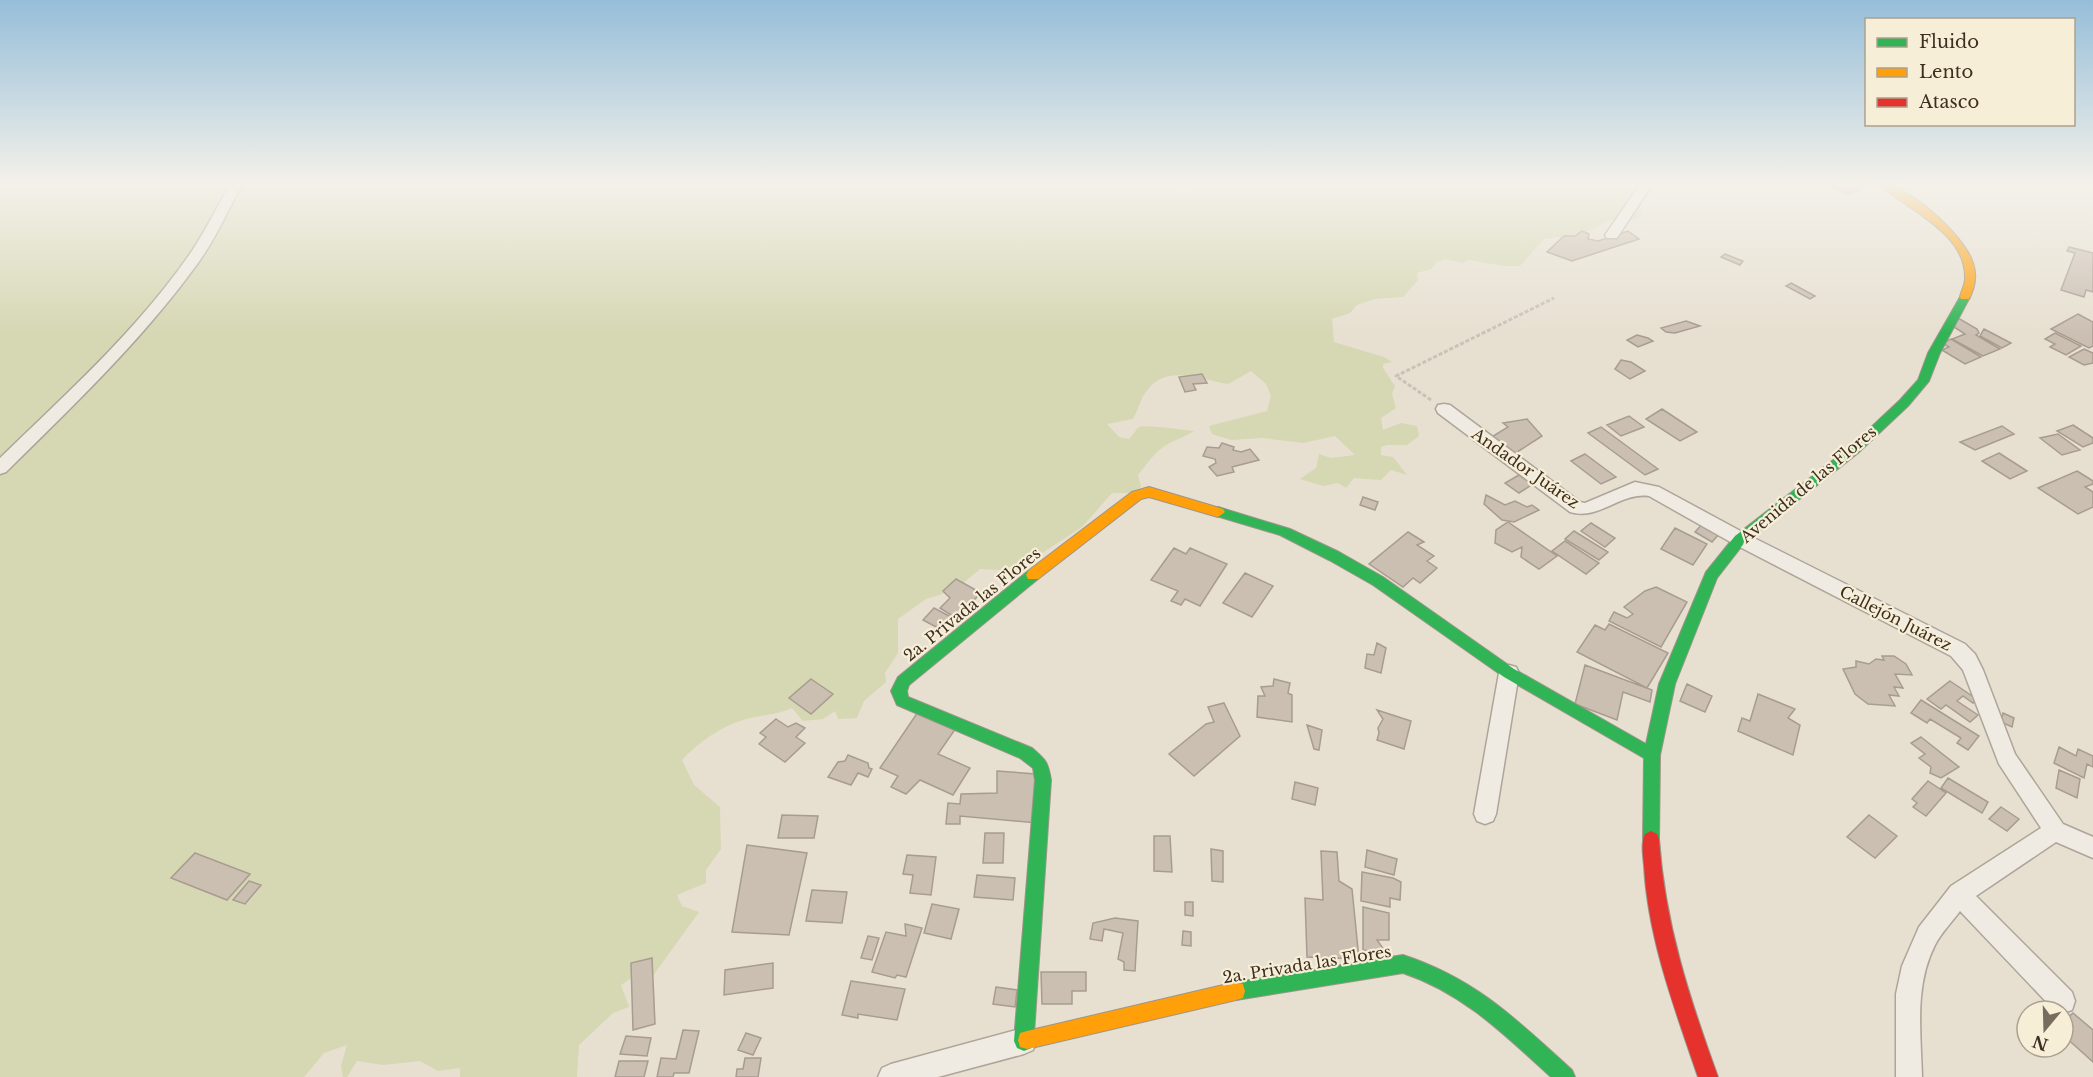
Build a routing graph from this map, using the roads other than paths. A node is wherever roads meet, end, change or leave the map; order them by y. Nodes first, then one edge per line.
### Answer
1 (208, 233) edge
2 (1614, 233) edge
3 (1948, 233) edge
4 (1612, 236) dead end
5 (1444, 409) road end
6 (0, 468) edge
7 (1740, 539) junction
8 (1509, 673) junction
9 (1652, 755) junction
10 (1485, 813) dead end
11 (2055, 831) junction
12 (2093, 848) edge
13 (1959, 894) junction
14 (2061, 999) edge
15 (1024, 1041) junction
16 (891, 1077) edge
17 (1565, 1077) edge
18 (1708, 1077) edge
19 (1909, 1077) edge

1 - 6 street
2 - 4 street
3 - 7 street, Avenida de las Flores
5 - 7 street, Andador Juárez
7 - 9 street, Avenida de las Flores
7 - 11 street, Callejón Juárez
8 - 9 street, 2a. Privada las Flores
8 - 10 street
8 - 15 street, 2a. Privada las Flores
9 - 18 street, Avenida de las Flores
11 - 12 street
11 - 13 street
13 - 14 street
13 - 19 street
15 - 16 street
15 - 17 street, 2a. Privada las Flores

